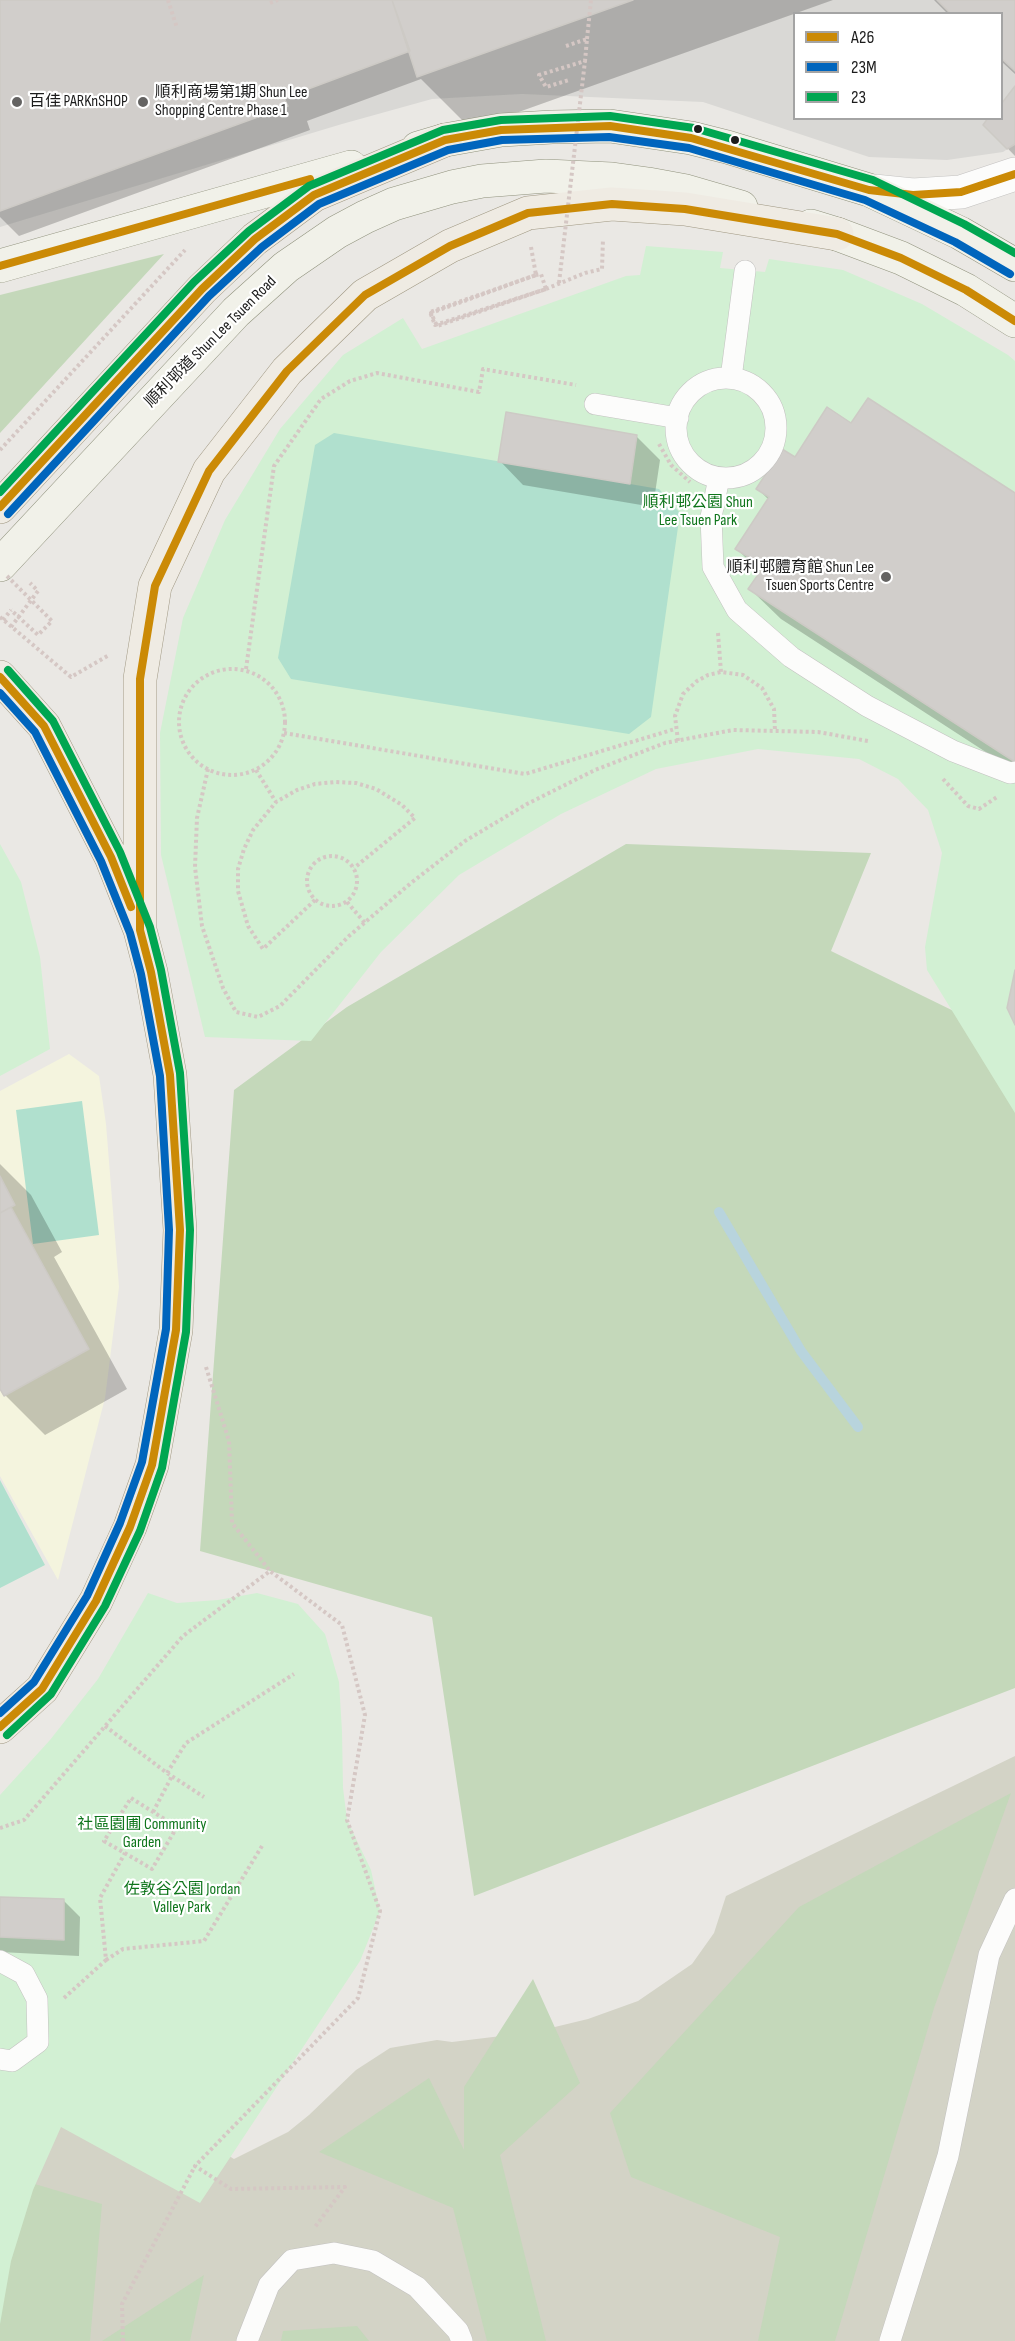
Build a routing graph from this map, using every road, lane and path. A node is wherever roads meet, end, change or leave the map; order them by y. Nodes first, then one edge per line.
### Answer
1 (168, 0) edge
2 (278, 0) edge
3 (591, 1) edge
4 (270, 3) dead end
5 (177, 28) dead end
6 (587, 39) junction
7 (566, 46) dead end
8 (585, 61) junction
9 (569, 80) dead end
10 (445, 140) junction
11 (1015, 174) edge
12 (869, 190) junction
13 (170, 220) junction
14 (837, 234) junction
15 (603, 236) dead end
16 (532, 264) dead end
17 (1015, 265) edge
18 (0, 266) edge
19 (745, 271) dead end
20 (536, 275) junction
21 (559, 283) junction
22 (546, 289) junction
23 (1015, 321) edge
24 (731, 378) junction
25 (591, 396) joint
26 (654, 414) junction
27 (678, 418) junction
28 (0, 450) edge
29 (719, 478) junction
30 (698, 489) dead end
31 (0, 507) edge
32 (5, 566) edge
33 (38, 591) dead end
34 (0, 617) edge
35 (716, 626) dead end
36 (11, 627) dead end
37 (246, 669) junction
38 (721, 672) junction
39 (0, 677) edge
40 (675, 729) junction
41 (775, 731) junction
42 (284, 733) junction
43 (678, 741) junction
44 (872, 741) dead end
45 (208, 769) junction
46 (256, 770) junction
47 (1013, 773) edge
48 (941, 777) dead end
49 (276, 802) junction
50 (354, 868) junction
51 (315, 900) junction
52 (347, 902) junction
53 (365, 923) junction
54 (140, 930) junction
55 (204, 1361) dead end
56 (270, 1571) junction
57 (294, 1674) dead end
58 (105, 1726) junction
59 (0, 1728) edge
60 (167, 1773) junction
61 (172, 1776) junction
62 (204, 1797) dead end
63 (153, 1812) junction
64 (0, 1828) edge
65 (262, 1846) dead end
66 (125, 1853) junction
67 (1015, 1899) edge
68 (106, 1960) junction
69 (0, 1961) edge
70 (37, 1999) junction
71 (0, 2059) edge
72 (195, 2166) junction
73 (292, 2260) junction
74 (123, 2341) edge
75 (248, 2341) edge
76 (462, 2341) edge
77 (890, 2341) edge

1 - 5 path
2 - 4 path
3 - 6 path
6 - 7 path
6 - 8 path
8 - 9 path
8 - 21 path, bridge
10 - 12 main road
10 - 13 main road
10 - 31 main road
11 - 12 street
12 - 17 main road
13 - 18 main road
13 - 28 path
14 - 23 main road, 順利邨道 Shun Lee Tsuen Road
14 - 32 main road, 順利邨道 Shun Lee Tsuen Road
14 - 54 main road
15 - 21 path
16 - 20 path
19 - 24 lane
20 - 22 path
20 - 22 path, bridge
21 - 22 path, bridge
24 - 27 lane
24 - 29 lane
25 - 26 lane
25 - 37 path
26 - 27 lane
26 - 30 path
27 - 29 lane
29 - 47 lane
32 - 34 path, bridge
33 - 36 path
35 - 38 path
37 - 42 path
37 - 45 path
38 - 40 path
38 - 41 path
39 - 54 main road
40 - 42 path
40 - 43 path
41 - 43 path
41 - 44 path
42 - 46 path
43 - 53 path
45 - 46 path
45 - 53 path
46 - 49 path
47 - 48 path
49 - 50 path
49 - 51 path
50 - 51 path
50 - 52 path
51 - 52 path
52 - 53 path
54 - 59 main road
55 - 56 path
56 - 58 path
56 - 72 path
57 - 60 path
58 - 60 path
58 - 64 path
60 - 61 path
61 - 62 path
61 - 63 path
63 - 66 path
63 - 66 path
65 - 68 path
66 - 68 path
67 - 77 lane
68 - 70 path
69 - 70 lane
70 - 71 lane
72 - 73 path
72 - 74 path
73 - 75 lane
73 - 76 lane

